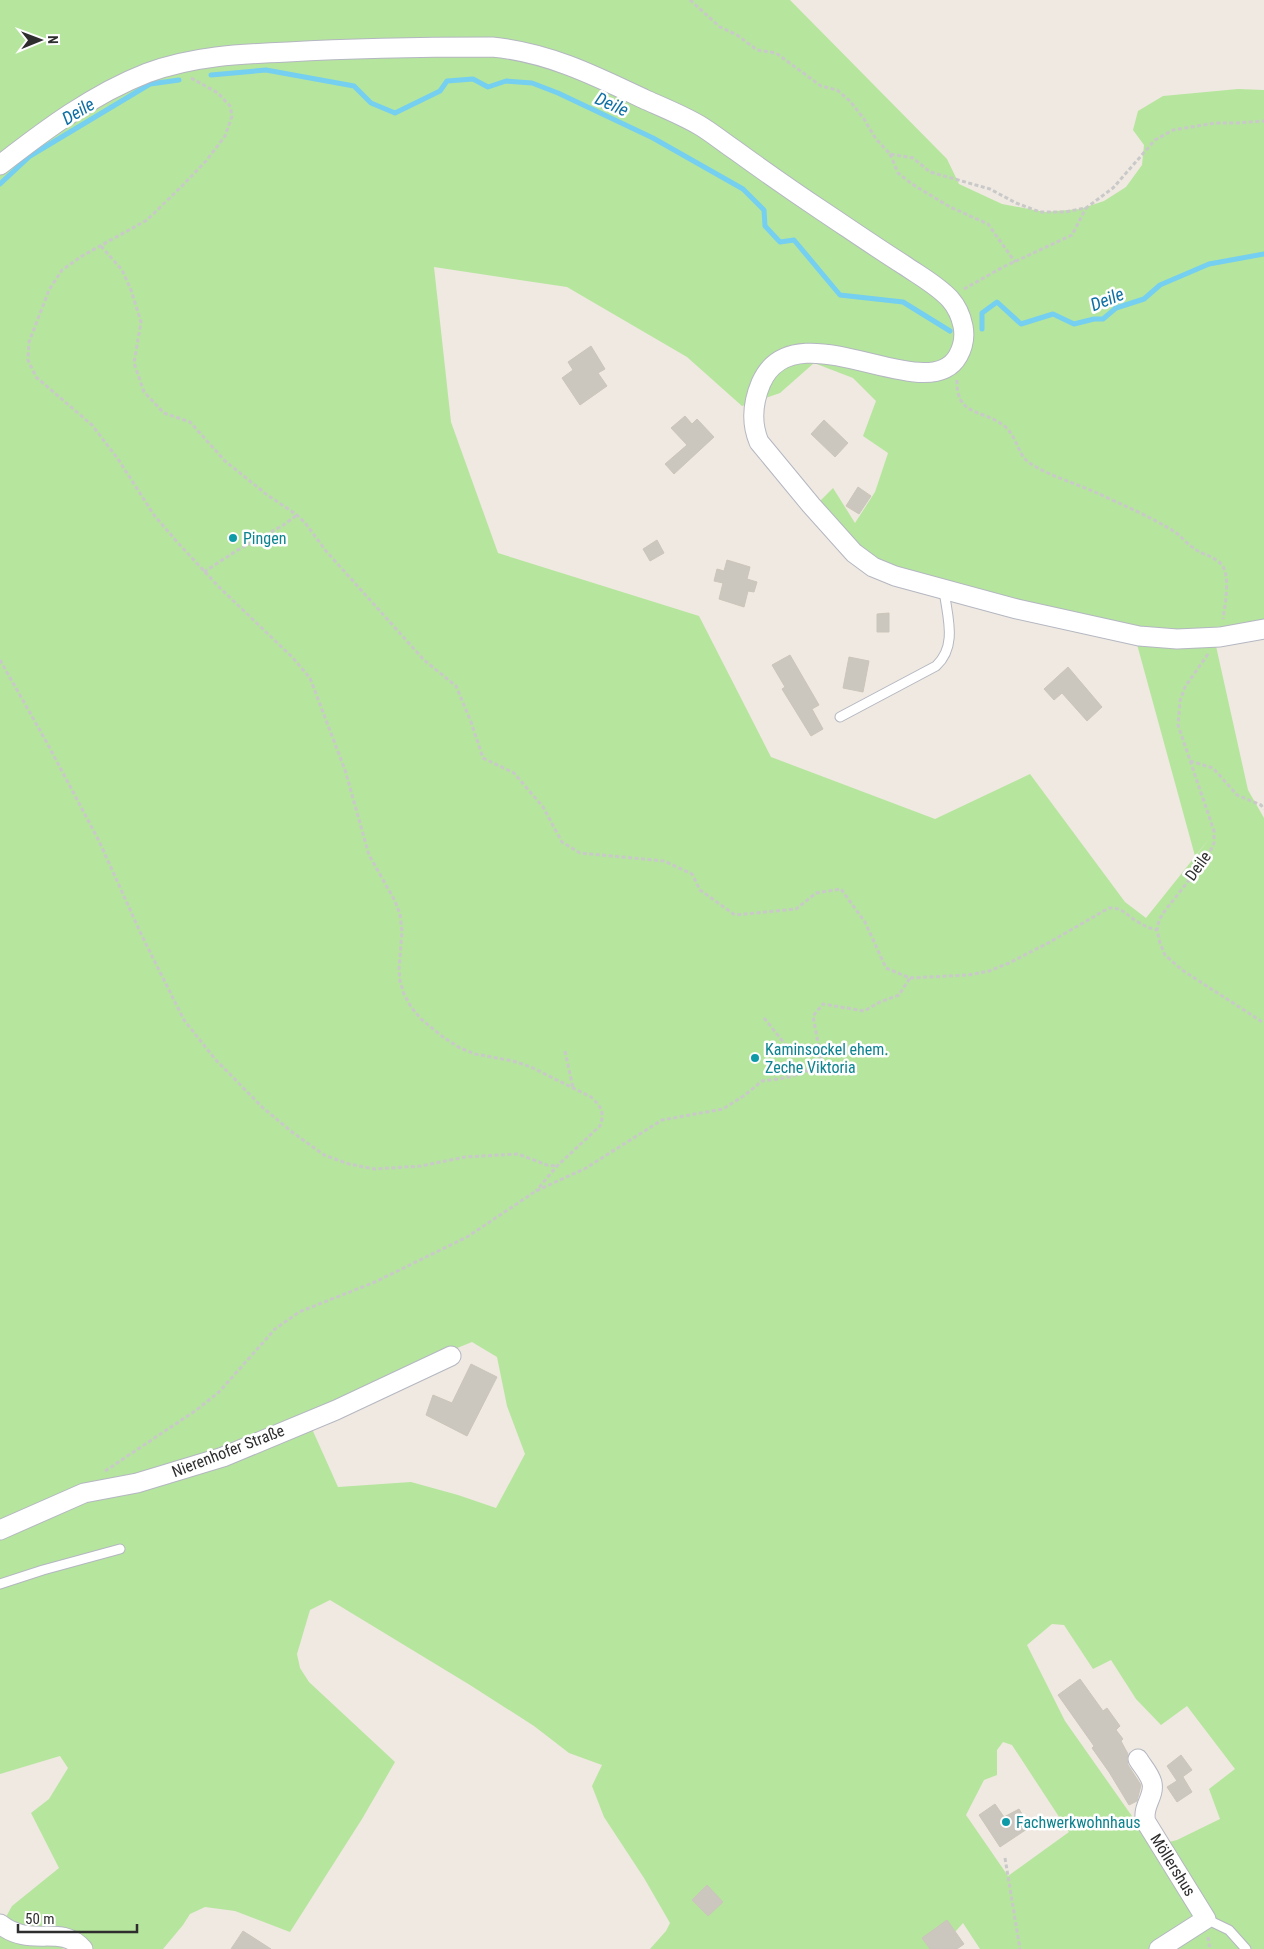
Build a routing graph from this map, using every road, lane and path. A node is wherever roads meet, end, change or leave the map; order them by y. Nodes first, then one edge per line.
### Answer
1 (690, 0) edge
2 (171, 65) junction
3 (1264, 121) edge
4 (890, 154) junction
5 (0, 166) edge
6 (1086, 208) junction
7 (101, 246) junction
8 (1015, 262) junction
9 (950, 299) junction
10 (948, 368) junction
11 (297, 515) junction
12 (204, 572) junction
13 (944, 590) junction
14 (1264, 628) edge
15 (1220, 637) junction
16 (0, 660) edge
17 (840, 717) dead end
18 (1190, 761) junction
19 (1264, 809) edge
20 (1158, 930) junction
21 (910, 978) junction
22 (764, 1018) dead end
23 (1264, 1022) edge
24 (565, 1051) dead end
25 (785, 1078) junction
26 (573, 1089) junction
27 (557, 1166) junction
28 (536, 1190) junction
29 (451, 1356) dead end
30 (98, 1489) junction
31 (0, 1530) edge
32 (120, 1549) dead end
33 (0, 1584) edge
34 (1138, 1759) dead end
35 (1005, 1858) dead end
36 (1206, 1919) junction
37 (0, 1924) edge
38 (83, 1949) edge
39 (1020, 1949) edge
40 (1159, 1949) edge
41 (1246, 1949) edge

1 - 4 path
2 - 5 street
2 - 7 path
2 - 9 street
3 - 6 path
4 - 6 path
4 - 8 path
6 - 8 path
7 - 11 path
7 - 12 path
8 - 9 path
9 - 10 street
10 - 13 street
10 - 15 path
11 - 12 path
11 - 21 path
12 - 26 path
13 - 15 street
13 - 17 lane
14 - 15 street
15 - 18 path, Deile
16 - 27 path
18 - 19 path
18 - 20 path, Deile
20 - 21 path
20 - 23 path
21 - 25 path
22 - 25 path
24 - 26 path
25 - 28 path
26 - 27 path
27 - 28 path
28 - 30 path
29 - 30 street, Nierenhofer Straße
30 - 31 street, Nierenhofer Straße
32 - 33 lane
34 - 36 street, Möllershus
35 - 39 path
36 - 40 street
36 - 41 lane
37 - 38 street

